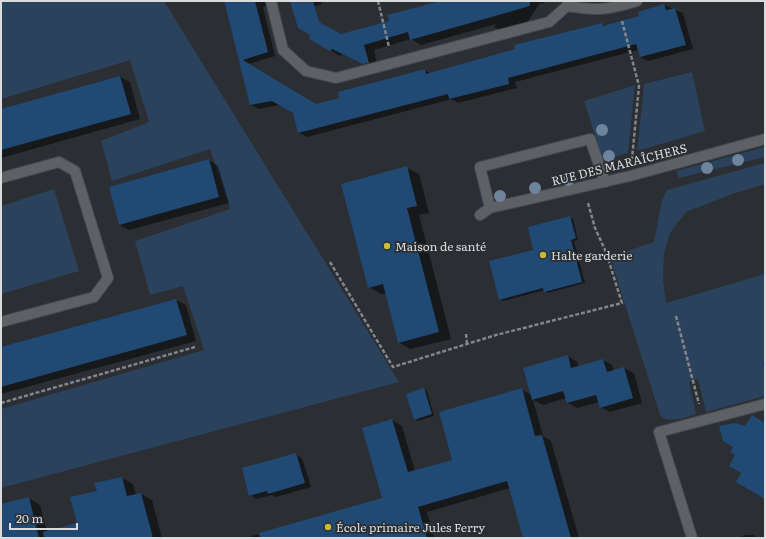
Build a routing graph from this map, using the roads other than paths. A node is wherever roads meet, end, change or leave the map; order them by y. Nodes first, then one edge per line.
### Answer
1 (271, 1) edge
2 (637, 1) edge
3 (568, 4) edge
4 (765, 139) edge
5 (1, 178) edge
6 (605, 182) junction
7 (490, 208) junction
8 (480, 215) dead end
9 (1, 322) edge
10 (765, 404) edge
11 (692, 538) edge

1 - 3 street
2 - 3 street
4 - 6 street, RUE DES MARAÎCHERS
5 - 9 street
6 - 7 street, RUE DES MARAÎCHERS
6 - 7 street
7 - 8 street, RUE DES MARAÎCHERS
10 - 11 street

